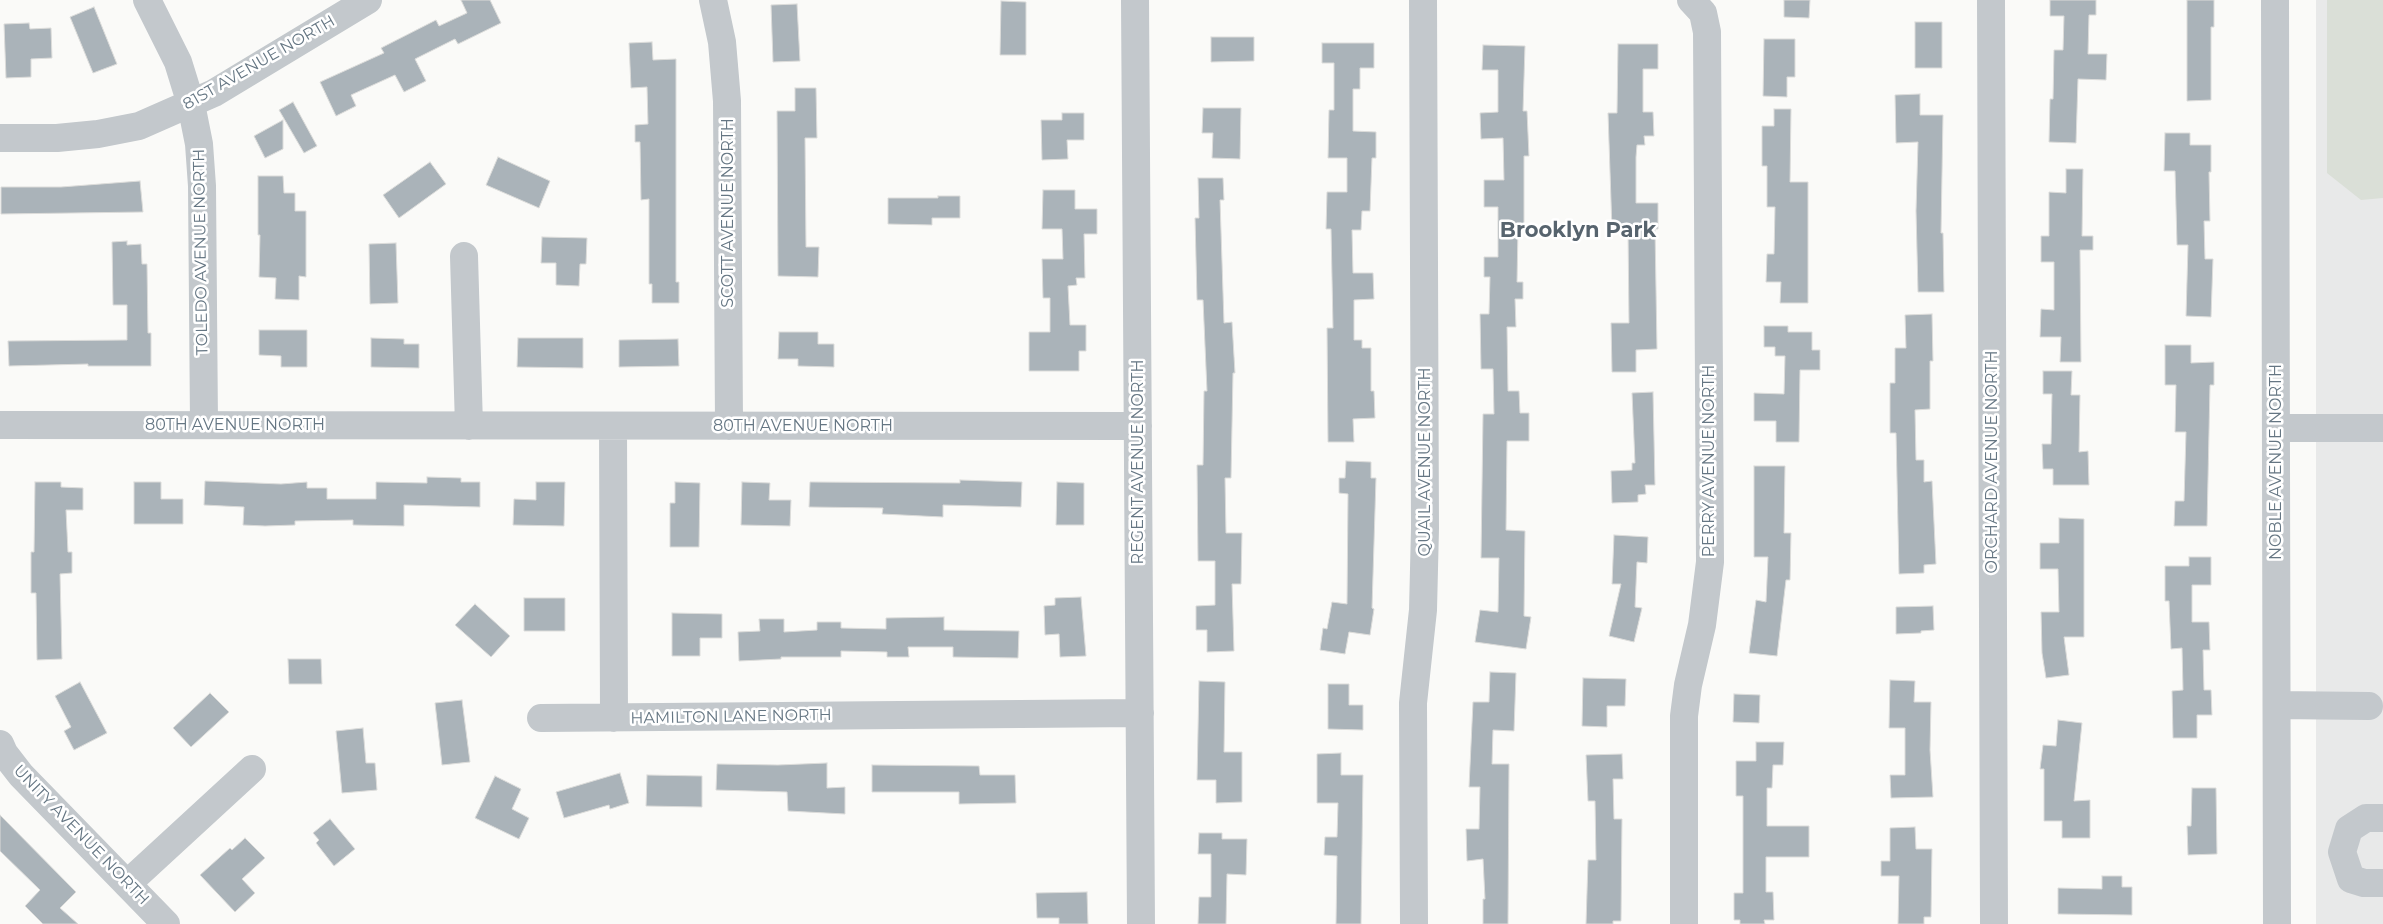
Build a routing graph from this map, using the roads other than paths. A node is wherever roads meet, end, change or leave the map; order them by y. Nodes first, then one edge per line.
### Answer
1 (147, 0) edge
2 (368, 0) edge
3 (714, 0) edge
4 (1135, 0) edge
5 (1423, 0) edge
6 (1691, 0) edge
7 (1991, 0) edge
8 (2276, 0) edge
9 (191, 104) junction
10 (0, 138) edge
11 (464, 256) dead end
12 (0, 425) edge
13 (204, 425) junction
14 (469, 426) junction
15 (613, 426) junction
16 (729, 426) junction
17 (1138, 426) junction
18 (2276, 428) junction
19 (2383, 428) edge
20 (2277, 705) junction
21 (2369, 706) dead end
22 (1140, 712) junction
23 (541, 718) dead end
24 (614, 718) junction
25 (1, 751) edge
26 (252, 769) dead end
27 (2383, 818) edge
28 (2383, 883) edge
29 (127, 884) junction
30 (166, 924) edge
31 (1141, 924) edge
32 (1414, 924) edge
33 (1684, 924) edge
34 (1994, 924) edge
35 (2277, 924) edge

1 - 9 street, TOLEDO AVENUE NORTH
2 - 9 street, 81ST AVENUE NORTH
3 - 16 street, SCOTT AVENUE NORTH
4 - 17 street, REGENT AVENUE NORTH
5 - 32 street, QUAIL AVENUE NORTH
6 - 33 street, PERRY AVENUE NORTH
7 - 34 street, ORCHARD AVENUE NORTH
8 - 18 street, NOBLE AVENUE NORTH
9 - 10 street, 81ST AVENUE NORTH
9 - 13 street, TOLEDO AVENUE NORTH
11 - 14 street
12 - 13 street, 80TH AVENUE NORTH
13 - 14 street, 80TH AVENUE NORTH
14 - 15 street, 80TH AVENUE NORTH
15 - 16 street, 80TH AVENUE NORTH
15 - 24 street, HAMILTON LANE NORTH
16 - 17 street, 80TH AVENUE NORTH
17 - 22 street, REGENT AVENUE NORTH
18 - 19 street
18 - 20 street, NOBLE AVENUE NORTH
20 - 21 street
20 - 35 street, NOBLE AVENUE NORTH
22 - 24 street, HAMILTON LANE NORTH
22 - 31 street, REGENT AVENUE NORTH
23 - 24 street
25 - 29 street, UNITY AVENUE NORTH
26 - 29 street
27 - 28 street
29 - 30 street, UNITY AVENUE NORTH

